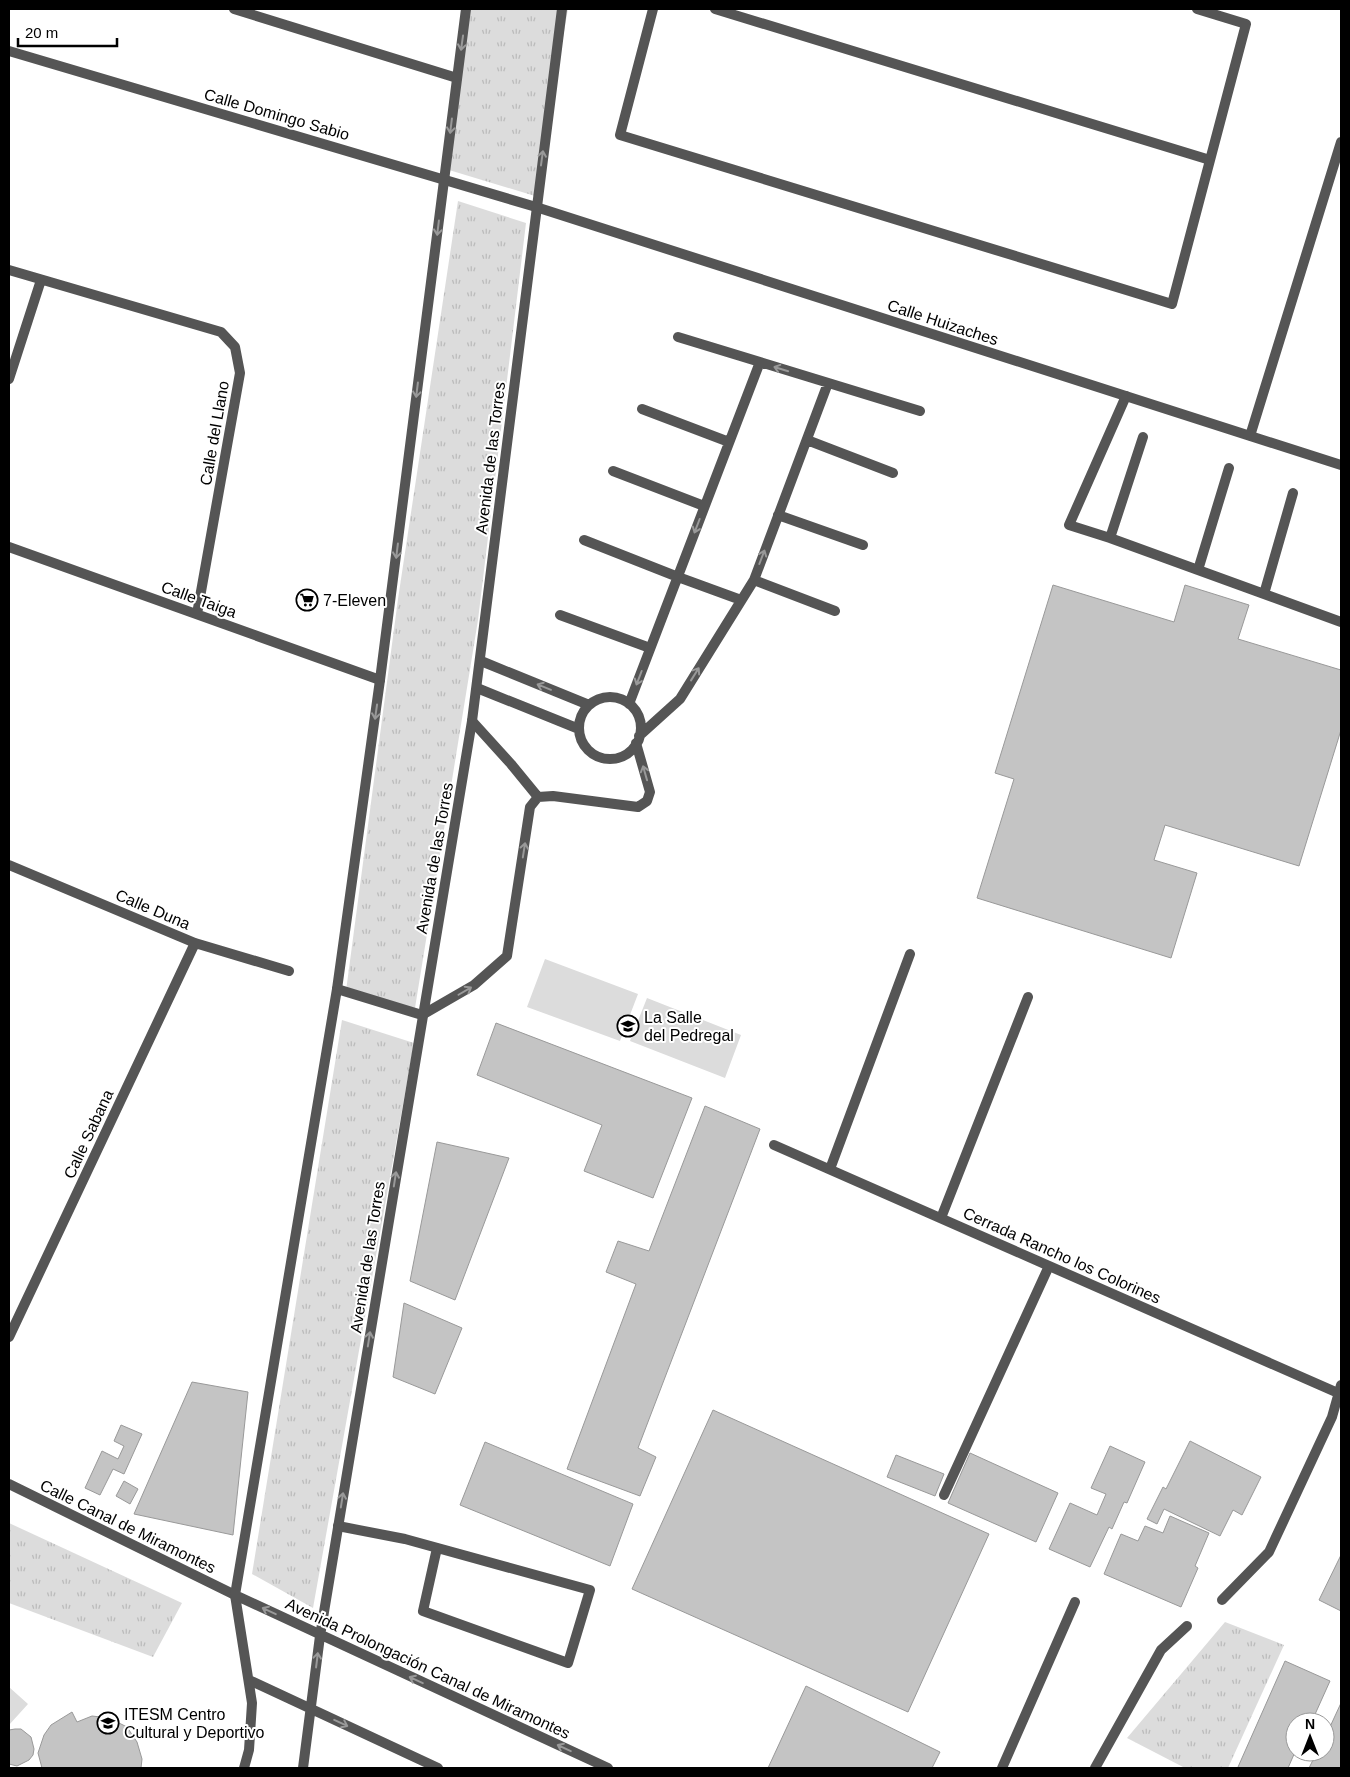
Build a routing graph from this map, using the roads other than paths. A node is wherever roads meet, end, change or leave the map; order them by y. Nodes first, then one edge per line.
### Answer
1 (234, 9) edge
2 (466, 9) edge
3 (562, 9) edge
4 (653, 9) edge
5 (715, 9) edge
6 (1196, 9) edge
7 (9, 51) edge
8 (457, 78) junction
9 (1341, 142) edge
10 (1210, 160) junction
11 (444, 180) junction
12 (536, 207) junction
13 (9, 270) edge
14 (41, 280) junction
15 (678, 337) dead end
16 (760, 362) junction
17 (9, 380) edge
18 (828, 383) junction
19 (1126, 396) junction
20 (642, 409) dead end
21 (920, 411) dead end
22 (1250, 436) junction
23 (1143, 438) dead end
24 (807, 440) junction
25 (729, 442) junction
26 (1341, 465) edge
27 (1229, 468) dead end
28 (612, 471) dead end
29 (893, 473) dead end
30 (1293, 493) dead end
31 (704, 506) junction
32 (778, 515) junction
33 (1110, 538) junction
34 (584, 540) dead end
35 (863, 545) dead end
36 (9, 547) edge
37 (1198, 570) junction
38 (678, 577) junction
39 (754, 580) junction
40 (1264, 594) junction
41 (741, 600) junction
42 (835, 611) dead end
43 (197, 614) junction
44 (560, 615) dead end
45 (1341, 622) edge
46 (650, 648) junction
47 (481, 660) junction
48 (380, 680) junction
49 (477, 688) junction
50 (629, 704) junction
51 (589, 705) junction
52 (472, 722) junction
53 (579, 729) junction
54 (638, 739) junction
55 (538, 797) junction
56 (9, 865) edge
57 (195, 943) junction
58 (910, 954) dead end
59 (289, 971) dead end
60 (337, 989) junction
61 (1028, 997) dead end
62 (422, 1015) junction
63 (774, 1145) dead end
64 (830, 1169) junction
65 (941, 1218) junction
66 (1049, 1266) junction
67 (9, 1337) edge
68 (1340, 1389) edge
69 (9, 1484) edge
70 (944, 1495) dead end
71 (338, 1526) junction
72 (437, 1548) junction
73 (235, 1595) junction
74 (1222, 1600) dead end
75 (1075, 1602) dead end
76 (1187, 1626) dead end
77 (320, 1636) junction
78 (249, 1680) junction
79 (311, 1709) junction
80 (244, 1768) edge
81 (303, 1768) edge
82 (438, 1768) edge
83 (608, 1768) edge
84 (1002, 1768) edge
85 (1095, 1768) edge

1 - 8 street
2 -> 8 street
12 -> 3 street, Avenida de las Torres
4 - 10 street
5 - 10 street
6 - 10 street
7 - 11 street, Calle Domingo Sabio
8 -> 11 street
9 - 22 street
11 - 12 street, Calle Domingo Sabio
11 -> 48 street
12 - 19 street, Calle Huizaches
12 - 47 street, Avenida de las Torres
13 - 14 street, Calle del Llano
14 - 17 street
14 - 43 street, Calle del Llano
15 - 16 street
18 -> 16 street
16 - 25 street
18 - 21 street
18 - 24 street
19 - 22 street, Calle Huizaches
19 - 33 street
20 - 25 street
22 - 26 street, Calle Huizaches
23 - 33 street
24 - 29 street
24 - 32 street
25 - 31 street
27 - 37 street
28 - 31 street
30 - 40 street
31 -> 38 street
32 - 35 street
39 -> 32 street
33 - 37 street
34 - 38 street
36 - 43 street, Calle Taiga
37 - 40 street
38 - 41 street
38 - 46 street
39 - 41 street
39 - 42 street
40 - 45 street
54 -> 41 street
43 - 48 street, Calle Taiga
44 - 46 street
46 -> 50 street
47 - 49 street, Avenida de las Torres
51 -> 47 street
48 -> 60 street
49 - 52 street, Avenida de las Torres
49 - 53 street
50 - 51 street
50 - 54 street
51 - 53 street
52 - 55 street
52 - 62 street, Avenida de las Torres
53 - 54 street
55 -> 54 street
62 -> 55 street
56 - 57 street, Calle Duna
57 - 59 street, Calle Duna
57 - 67 street, Calle Sabana
58 - 64 street
60 - 62 street
60 - 73 street
61 - 65 street
71 -> 62 street, Avenida de las Torres
63 - 64 street, Cerrada Rancho los Colorines
64 - 65 street, Cerrada Rancho los Colorines
65 - 66 street, Cerrada Rancho los Colorines
66 - 68 street, Cerrada Rancho los Colorines
66 - 70 street
68 - 74 street
69 - 73 street, Calle Canal de Miramontes
71 - 72 street
71 - 77 street, Avenida de las Torres
72 - 72 street
77 -> 73 street, Avenida Prolongación Canal de Miramontes
73 - 78 street
75 - 84 street
76 - 85 street
79 -> 77 street, Avenida de las Torres
83 -> 77 street, Avenida Prolongación Canal de Miramontes
78 - 79 street
78 - 80 street
79 - 81 street, Avenida de las Torres
79 -> 82 street

